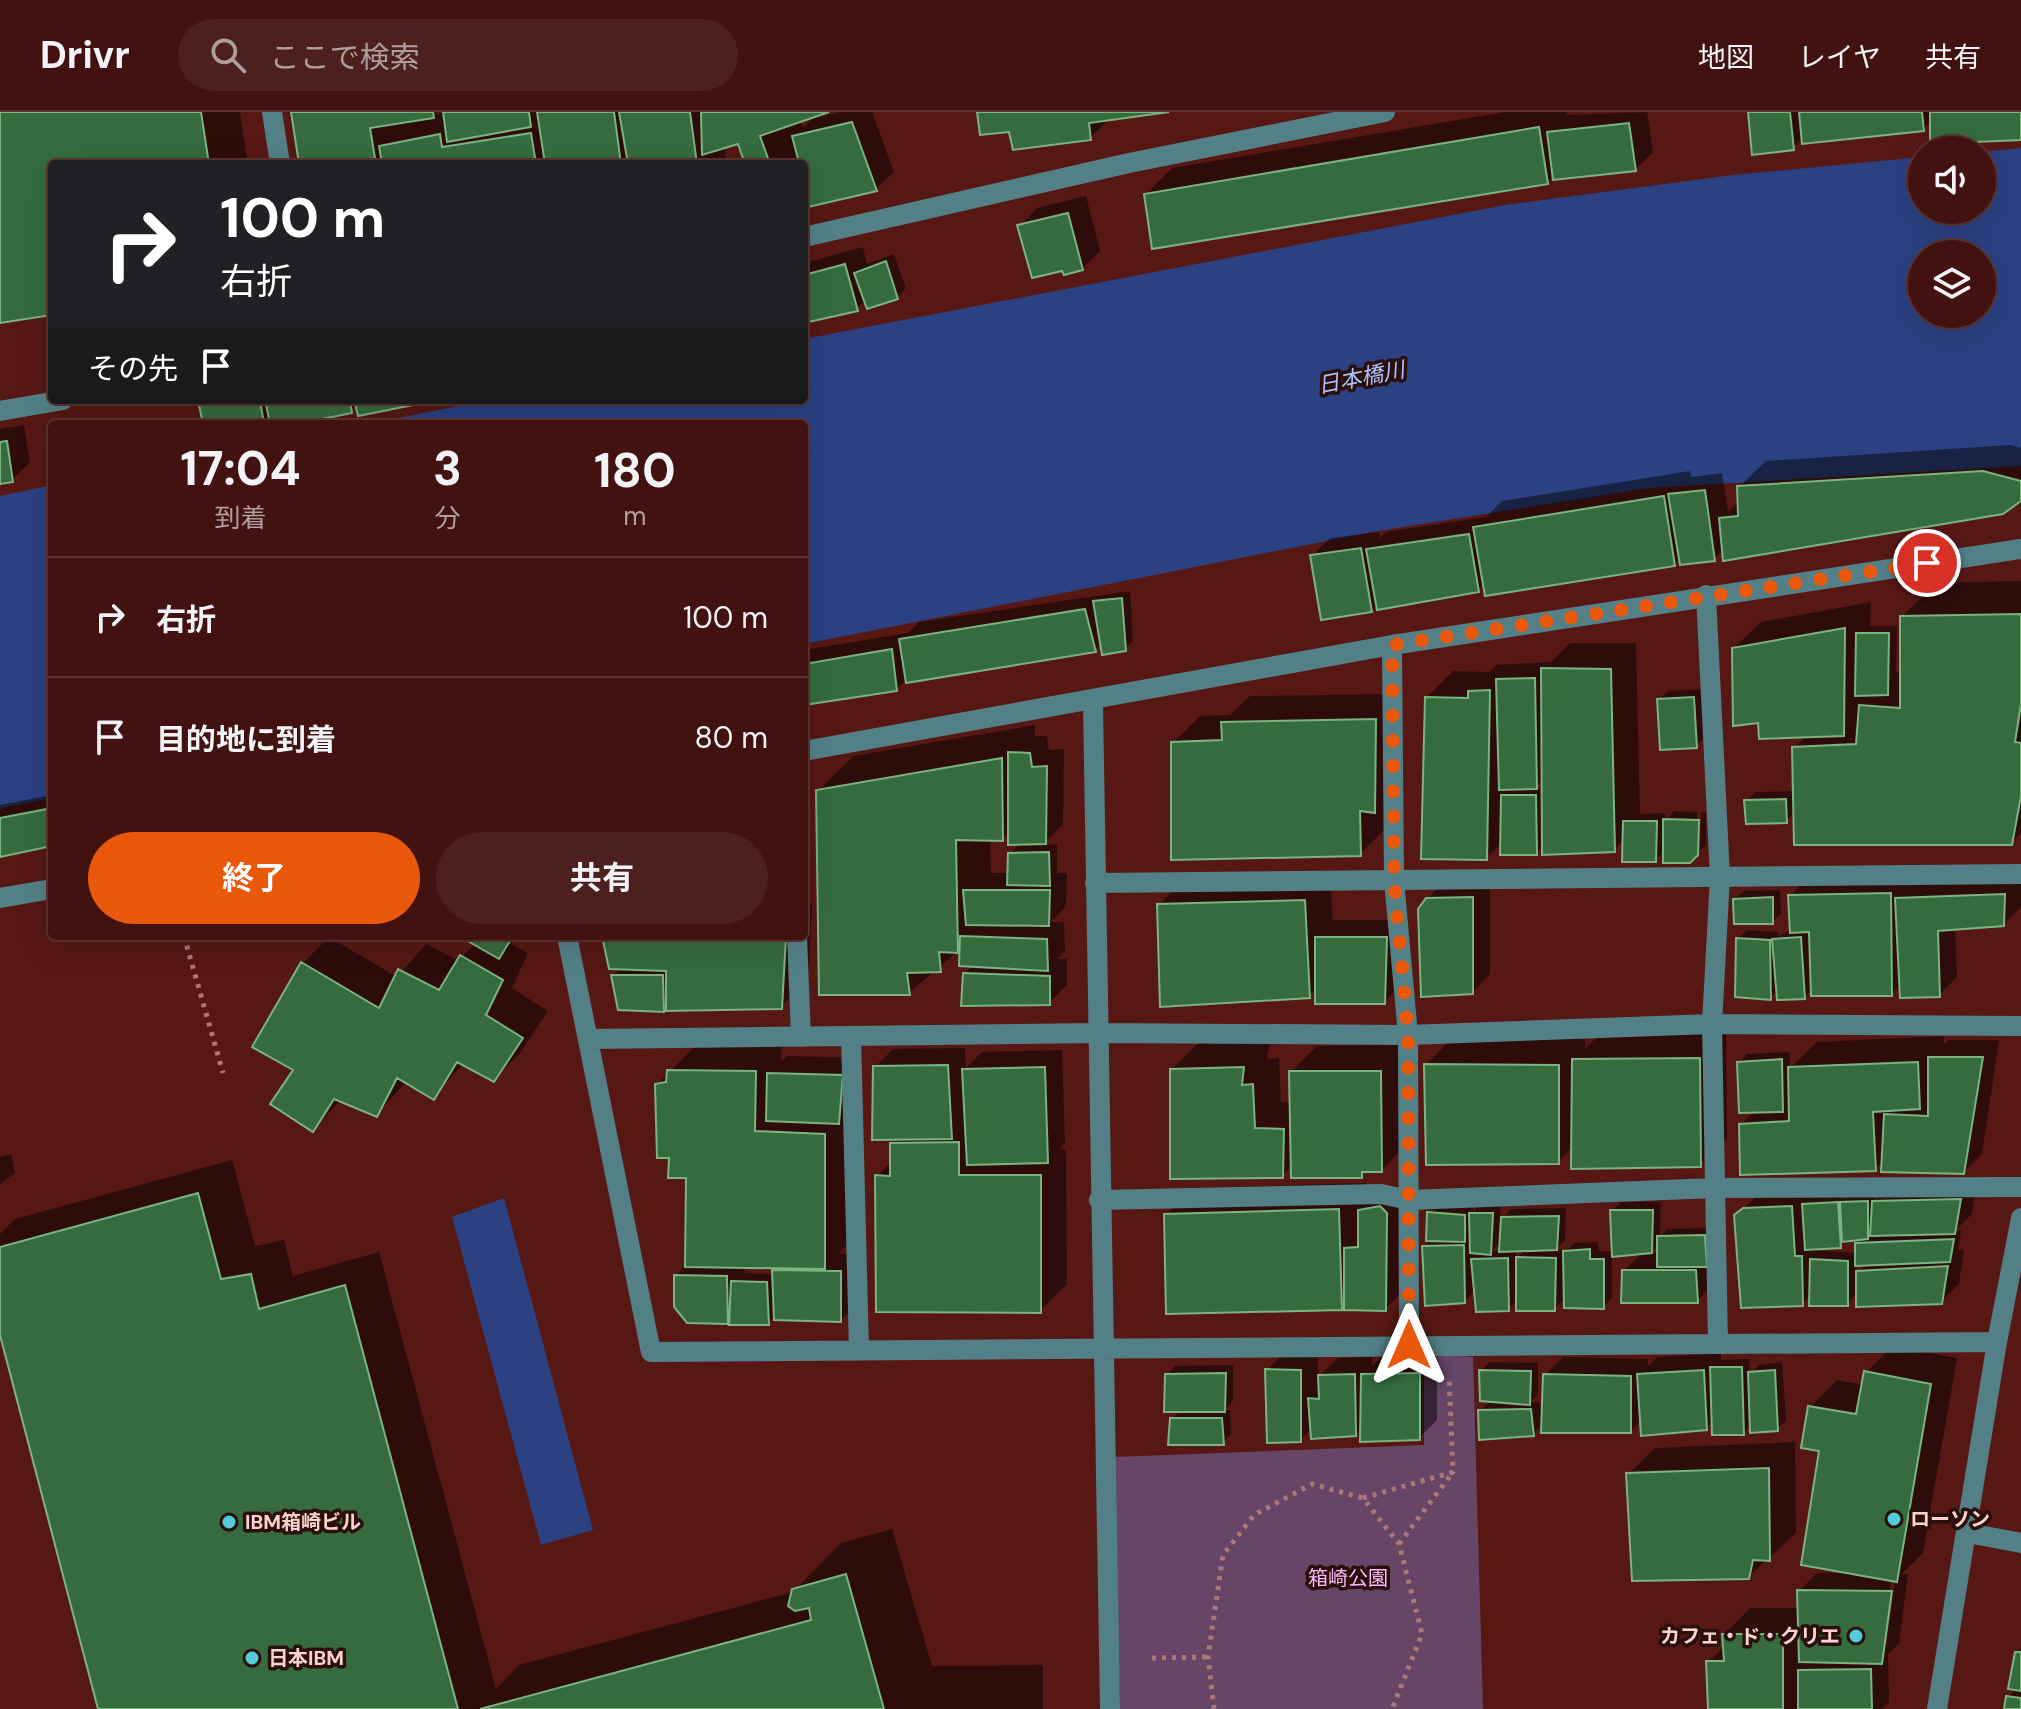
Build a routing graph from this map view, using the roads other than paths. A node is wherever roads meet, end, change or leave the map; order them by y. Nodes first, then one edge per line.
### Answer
1 (272, 112) edge
2 (1385, 112) edge
3 (279, 160) edge
4 (808, 236) edge
5 (48, 403) edge
6 (0, 411) edge
7 (2021, 549) edge
8 (1706, 595) junction
9 (1392, 645) junction
10 (1093, 702) junction
11 (808, 750) edge
12 (2021, 874) edge
13 (1720, 877) junction
14 (1394, 880) junction
15 (1095, 883) junction
16 (48, 890) edge
17 (0, 898) edge
18 (568, 940) edge
19 (797, 940) edge
20 (1712, 1024) junction
21 (2021, 1026) edge
22 (1097, 1033) junction
23 (1408, 1035) junction
24 (851, 1036) junction
25 (801, 1037) junction
26 (589, 1039) junction
27 (2021, 1187) edge
28 (1715, 1188) junction
29 (1099, 1200) junction
30 (1409, 1200) junction
31 (2021, 1218) edge
32 (1997, 1342) junction
33 (1718, 1343) junction
34 (1409, 1345) junction
35 (1102, 1347) junction
36 (859, 1350) junction
37 (1968, 1533) junction
38 (2021, 1543) edge
39 (1110, 1709) edge
40 (1937, 1709) edge

1 - 3 street
2 - 4 street
5 - 6 street
7 - 8 street
8 - 9 street
8 - 13 street
9 - 10 street
9 - 14 street
10 - 11 street
10 - 15 street
12 - 13 street
13 - 14 street
13 - 20 street
14 - 15 street
14 - 23 street
15 - 22 street
16 - 17 street
18 - 26 street
19 - 25 street
20 - 21 street
20 - 23 street
20 - 28 street
22 - 23 street
22 - 24 street
22 - 29 street
23 - 30 street
24 - 25 street
24 - 36 street
25 - 26 street
26 - 36 street
27 - 28 street
28 - 30 street
28 - 33 street
29 - 30 street
29 - 35 street
30 - 34 street
31 - 32 street
32 - 33 street
32 - 37 street
33 - 34 street
34 - 35 street
35 - 36 street
35 - 39 street
37 - 38 street
37 - 40 street

